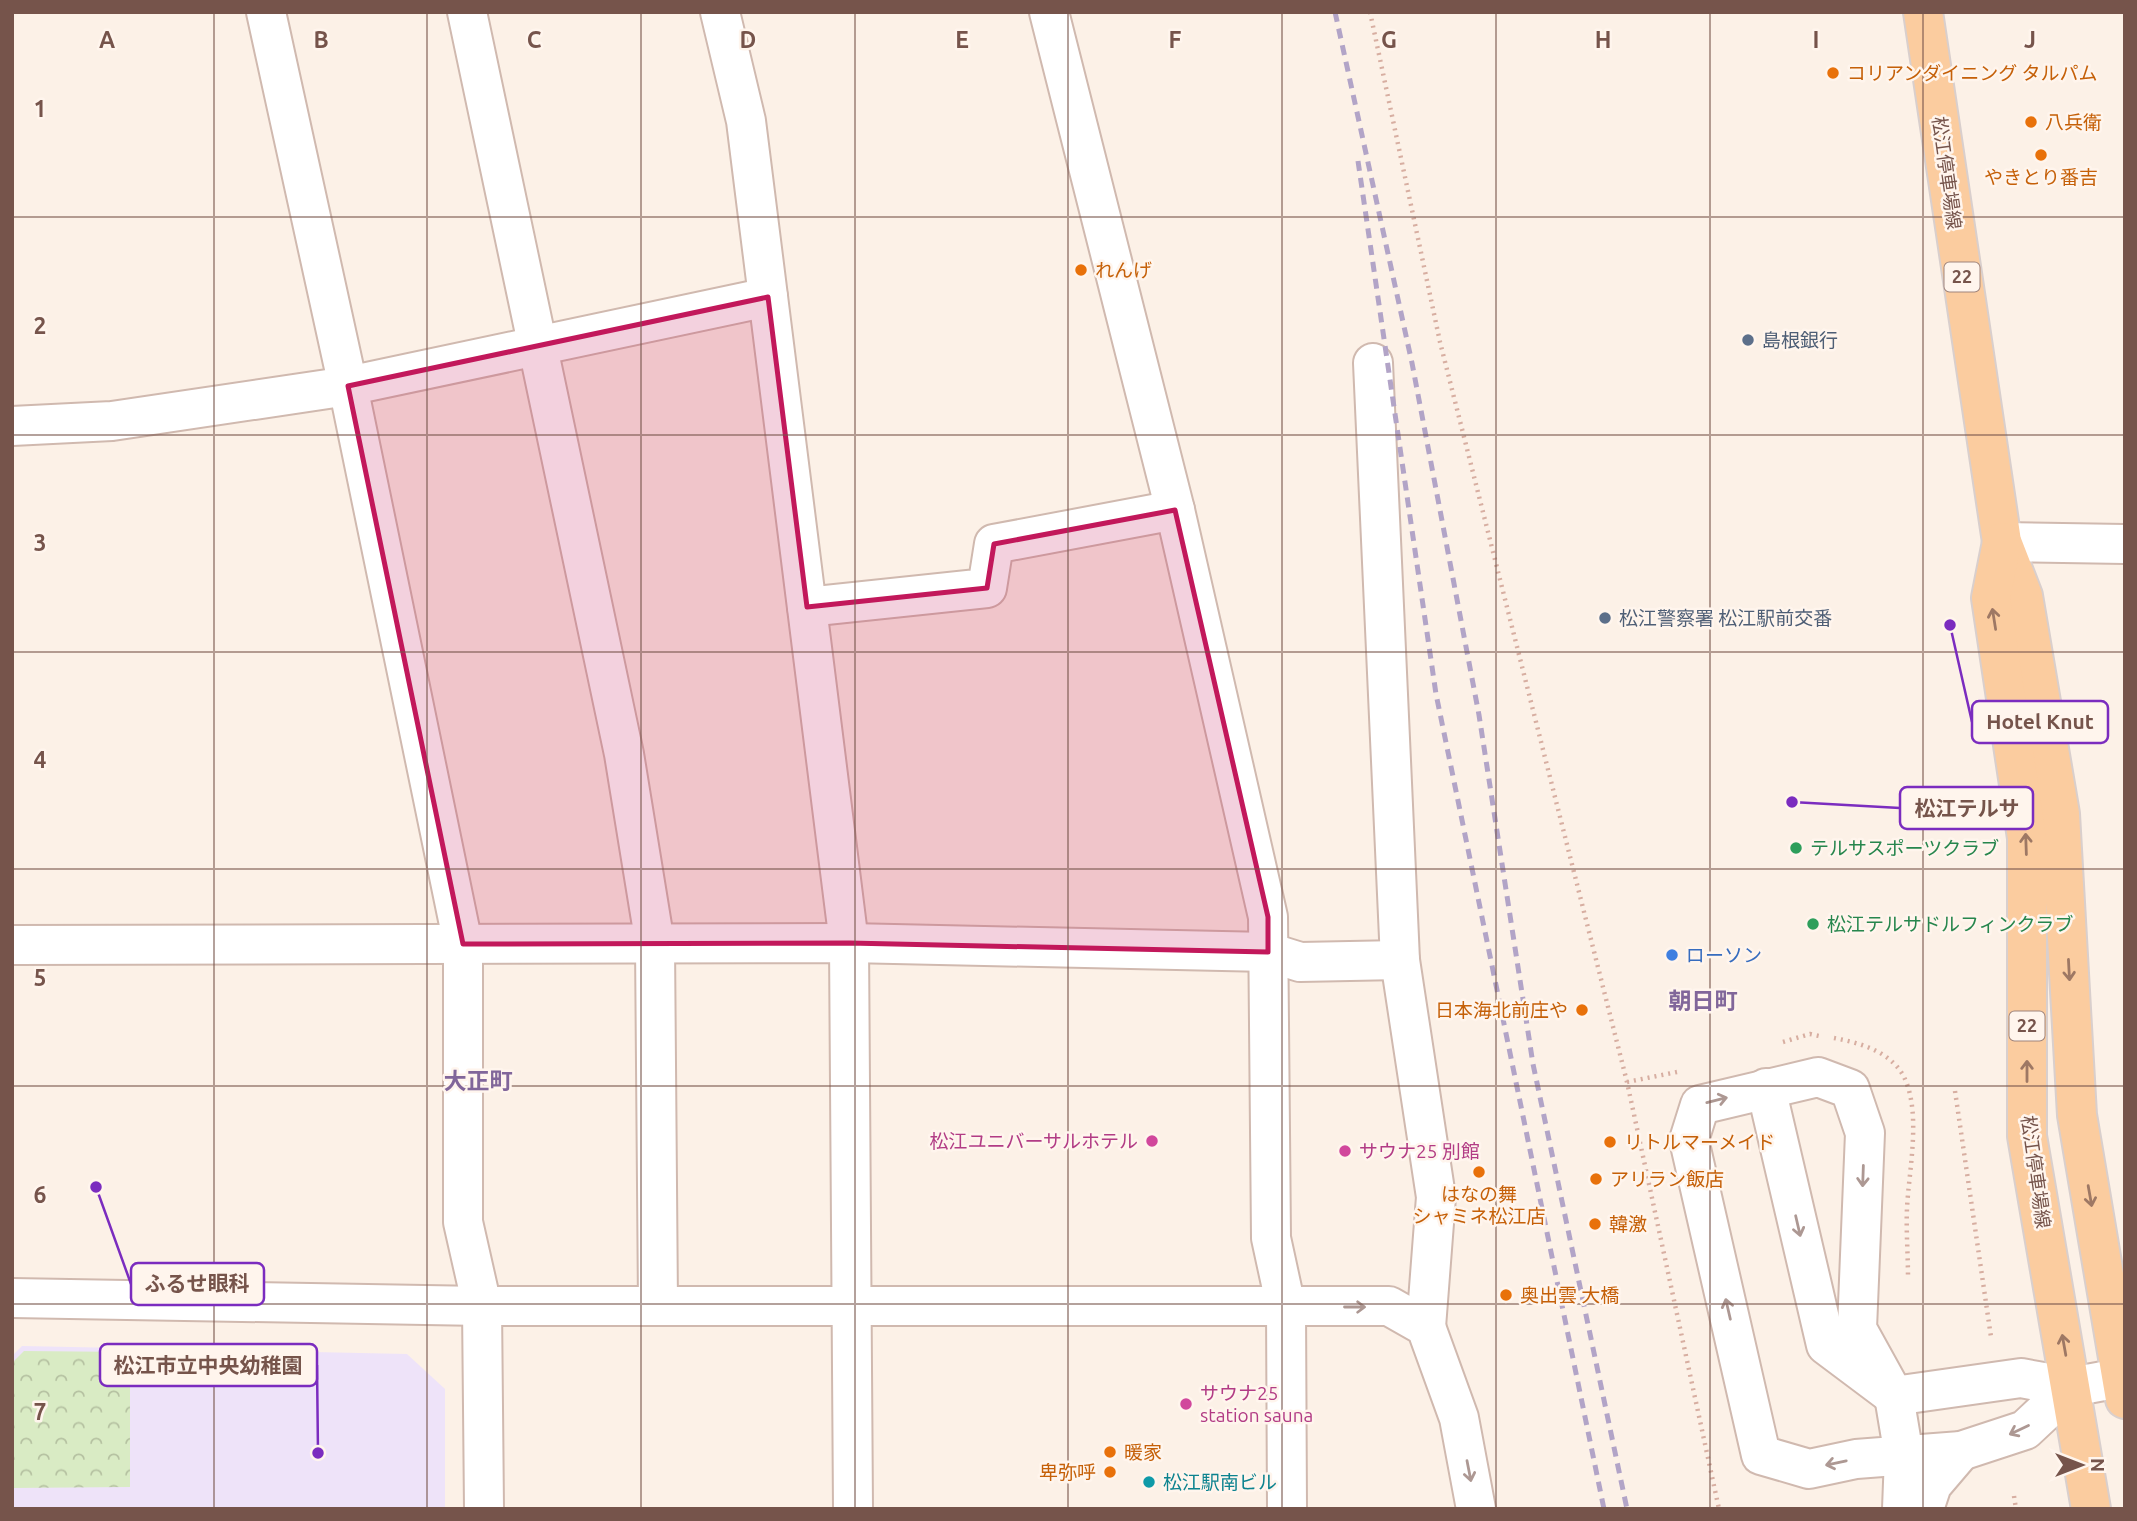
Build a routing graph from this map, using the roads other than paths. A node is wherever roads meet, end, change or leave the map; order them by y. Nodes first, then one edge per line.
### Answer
1 (266, 12) edge
2 (467, 12) edge
3 (720, 12) edge
4 (1049, 12) edge
5 (1923, 12) edge
6 (768, 297) junction
7 (538, 343) junction
8 (1373, 363) dead end
9 (348, 386) junction
10 (12, 426) edge
11 (1175, 510) junction
12 (2002, 542) junction
13 (2125, 544) edge
14 (807, 607) junction
15 (849, 943) junction
16 (463, 944) junction
17 (654, 944) junction
18 (12, 945) edge
19 (1268, 953) junction
20 (1400, 960) junction
21 (1766, 1088) junction
22 (12, 1298) edge
23 (658, 1305) junction
24 (853, 1305) junction
25 (482, 1306) junction
26 (1286, 1307) junction
27 (1426, 1327) junction
28 (2124, 1385) edge
29 (2071, 1387) junction
30 (1894, 1396) junction
31 (1961, 1451) junction
32 (1904, 1456) junction
33 (484, 1509) edge
34 (853, 1509) edge
35 (1287, 1509) edge
36 (1476, 1509) edge
37 (1902, 1509) edge
38 (1924, 1509) edge
39 (2091, 1509) edge

1 - 9 street
2 - 7 street
3 - 6 street
4 - 11 street
5 - 12 main road, 松江停車場線 / 22
6 - 7 street
6 - 14 street
7 - 9 street
7 - 17 street
8 - 20 street
9 - 10 street
9 - 16 street
11 - 14 street
11 - 19 street
12 - 13 street
12 -> 28 main road, 松江停車場線 / 22
29 -> 12 main road, 松江停車場線 / 22
14 - 15 street
15 - 17 street
15 - 19 street
15 - 24 street
16 - 17 street
16 - 18 street
16 - 25 street
17 - 23 street
19 - 20 street
19 - 26 street
20 - 27 street
21 -> 30 street
21 -> 30 street
32 -> 21 street
22 - 25 street
23 - 24 street
23 - 25 street
24 - 26 street
24 - 34 street
25 - 33 street
26 -> 27 street
26 - 35 street
27 -> 36 street
28 - 29 street
29 - 30 street
29 -> 31 street
29 - 39 main road, 松江停車場線 / 22
30 - 32 street
31 - 32 street
31 - 38 street
32 - 37 street

